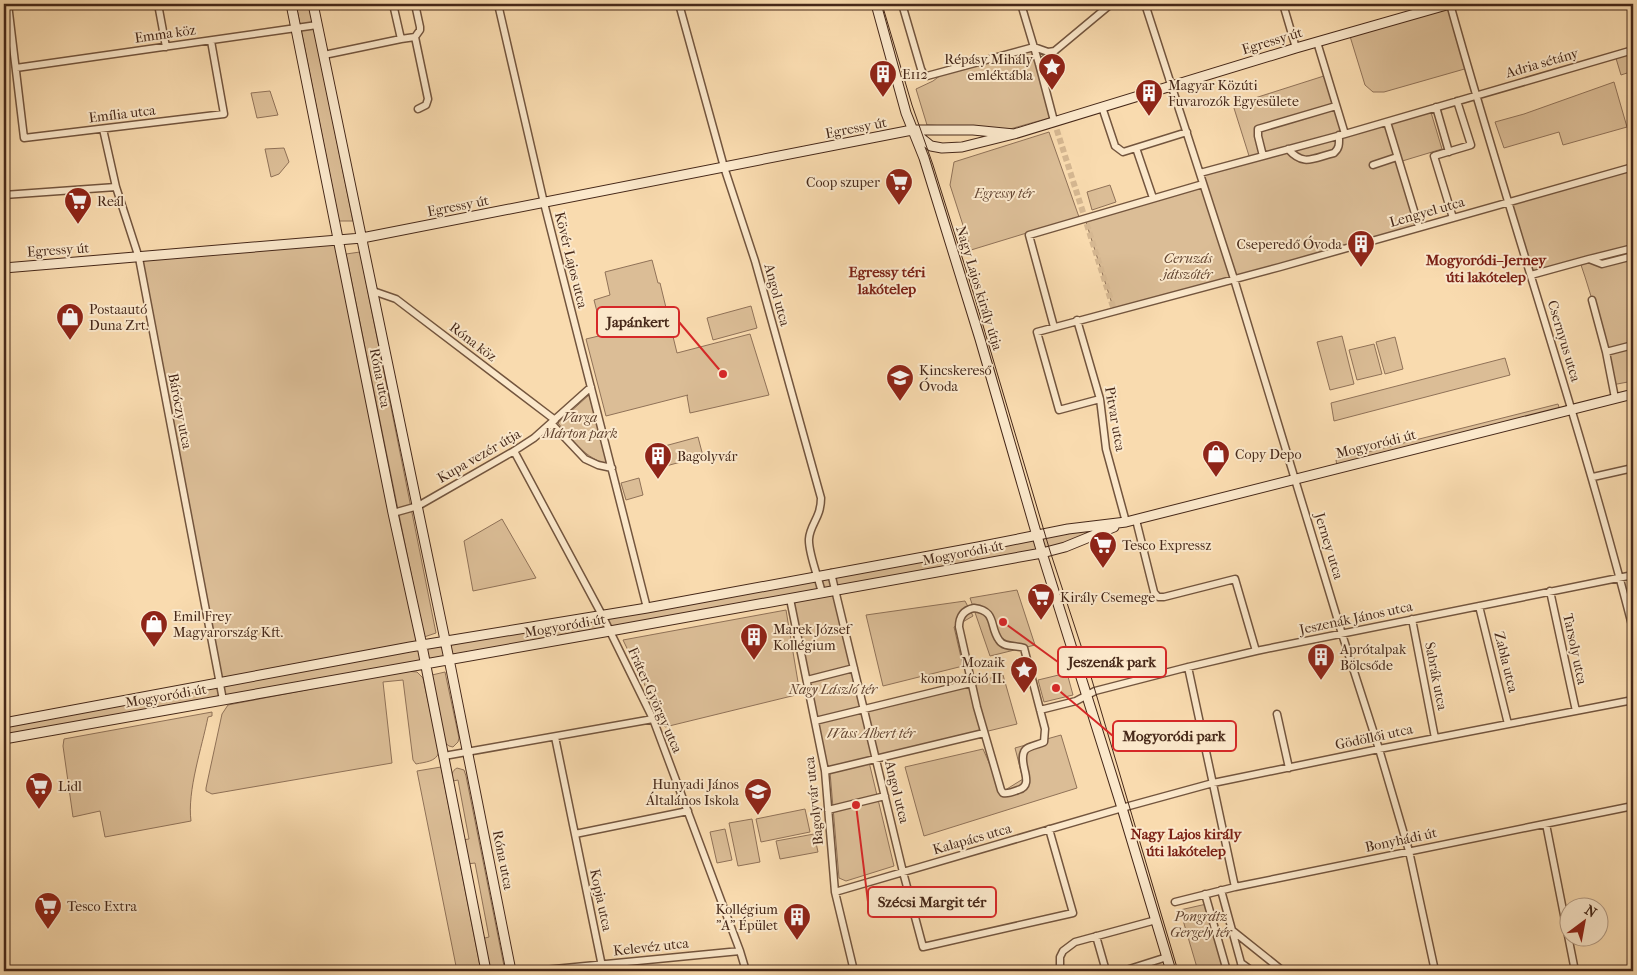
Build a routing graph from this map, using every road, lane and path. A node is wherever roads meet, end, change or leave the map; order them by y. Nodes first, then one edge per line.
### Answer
1 (8, 4) edge
2 (158, 4) edge
3 (292, 4) edge
4 (313, 4) edge
5 (393, 4) edge
6 (415, 4) edge
7 (498, 4) edge
8 (679, 4) edge
9 (876, 4) edge
10 (902, 4) edge
11 (1021, 4) edge
12 (1111, 4) edge
13 (1145, 4) edge
14 (1283, 4) edge
15 (1450, 4) edge
16 (6, 15) edge
17 (317, 25) junction
18 (297, 28) junction
19 (415, 36) junction
20 (401, 40) junction
21 (211, 41) junction
22 (1317, 42) junction
23 (166, 47) junction
24 (1034, 47) junction
25 (1296, 48) junction
26 (1633, 50) edge
27 (1055, 51) junction
28 (324, 55) junction
29 (1039, 64) junction
30 (16, 68) junction
31 (1172, 86) junction
32 (1476, 96) junction
33 (1458, 101) junction
34 (1336, 106) junction
35 (1102, 107) junction
36 (1436, 107) junction
37 (418, 109) dead end
38 (1054, 122) junction
39 (1386, 122) junction
40 (103, 129) junction
41 (912, 130) junction
42 (973, 130) junction
43 (1187, 132) junction
44 (1014, 134) junction
45 (1342, 135) junction
46 (977, 143) junction
47 (1136, 148) junction
48 (1288, 149) junction
49 (1449, 152) junction
50 (1263, 156) junction
51 (1397, 157) junction
52 (1373, 165) dead end
53 (724, 167) junction
54 (1633, 167) edge
55 (1200, 173) junction
56 (1203, 184) junction
57 (116, 187) junction
58 (4, 195) edge
59 (1153, 198) junction
60 (1509, 202) junction
61 (544, 203) junction
62 (1453, 218) junction
63 (1419, 227) junction
64 (362, 238) junction
65 (338, 241) junction
66 (1633, 248) edge
67 (1633, 256) edge
68 (139, 258) junction
69 (1589, 259) junction
70 (4, 268) edge
71 (1531, 275) junction
72 (1234, 279) junction
73 (373, 290) junction
74 (1592, 300) dead end
75 (1077, 320) junction
76 (1054, 327) junction
77 (1633, 345) edge
78 (1606, 352) junction
79 (591, 387) junction
80 (1633, 394) edge
81 (1615, 398) junction
82 (1100, 399) junction
83 (1572, 409) junction
84 (553, 422) junction
85 (514, 451) junction
86 (612, 468) junction
87 (1633, 468) edge
88 (1592, 477) junction
89 (1295, 479) junction
90 (418, 506) junction
91 (393, 512) junction
92 (1131, 521) junction
93 (1037, 535) junction
94 (1042, 553) junction
95 (831, 573) junction
96 (818, 575) junction
97 (1633, 575) edge
98 (1620, 577) junction
99 (836, 591) junction
100 (1550, 591) junction
101 (822, 593) junction
102 (790, 599) junction
103 (1479, 606) junction
104 (647, 608) junction
105 (602, 615) junction
106 (1412, 620) junction
107 (1633, 629) edge
108 (610, 632) junction
109 (1342, 634) junction
110 (444, 641) junction
111 (422, 645) junction
112 (1256, 651) junction
113 (449, 660) junction
114 (426, 664) junction
115 (1188, 666) junction
116 (854, 668) junction
117 (807, 680) junction
118 (219, 683) junction
119 (971, 683) junction
120 (1086, 696) junction
121 (222, 700) junction
122 (1633, 700) edge
123 (864, 709) junction
124 (1040, 710) junction
125 (1576, 711) junction
126 (1277, 714) dead end
127 (653, 719) junction
128 (815, 720) junction
129 (4, 723) edge
130 (1508, 724) junction
131 (984, 733) junction
132 (555, 737) junction
133 (1436, 738) junction
134 (4, 739) edge
135 (1379, 749) junction
136 (468, 753) junction
137 (444, 756) junction
138 (876, 759) junction
139 (1289, 768) junction
140 (824, 771) junction
141 (1213, 783) junction
142 (885, 796) junction
143 (1633, 806) edge
144 (1122, 808) junction
145 (828, 810) junction
146 (688, 811) junction
147 (1546, 824) junction
148 (1049, 829) junction
149 (574, 834) junction
150 (1409, 851) junction
151 (903, 872) junction
152 (1235, 887) junction
153 (1221, 890) junction
154 (834, 892) junction
155 (1205, 894) junction
156 (1175, 902) dead end
157 (1156, 920) junction
158 (1232, 931) junction
159 (1096, 936) junction
160 (740, 951) junction
161 (1167, 957) junction
162 (1241, 963) junction
163 (602, 968) edge
164 (486, 971) edge
165 (511, 971) edge
166 (534, 971) edge
167 (746, 971) edge
168 (854, 971) edge
169 (1062, 971) edge
170 (1106, 971) edge
171 (1123, 971) edge
172 (1171, 971) edge
173 (1227, 971) edge
174 (1242, 971) edge
175 (1252, 971) edge
176 (1283, 971) edge
177 (1435, 971) edge
178 (1575, 971) edge

1 - 16 street
2 - 23 street
3 - 18 street, Róna utca
4 - 17 street, Róna utca
5 - 20 street
6 - 19 street
7 - 61 street, Kövér Lajos utca
8 - 53 street, Angol utca
9 - 41 street, Nagy Lajos király útja
10 - 24 street
11 - 24 street
12 - 27 street
13 - 31 street, Jerney utca
14 - 25 street
15 - 22 street, Egressy út
15 - 32 street, Csernyus utca
16 - 30 street
17 - 18 street, Emma köz
17 - 28 street, Róna utca
18 - 21 street, Emma köz
18 - 65 street, Róna utca
19 - 20 street
19 - 37 street
20 - 28 street
21 - 23 street, Emma köz
21 - 40 street, Emília utca
22 - 25 street, Egressy út
22 - 34 street
23 - 30 street, Emma köz
24 - 27 street
24 - 29 street
25 - 31 street, Egressy út
26 - 32 street, Adria sétány
27 - 29 street
28 - 64 street, Róna utca
29 - 38 street
30 - 40 street, Emília utca
31 - 35 street, Egressy út
31 - 43 street, Jerney utca
32 - 33 street, Adria sétány
32 - 60 street, Csernyus utca
33 - 36 street, Adria sétány
33 - 49 street
34 - 45 street
34 - 50 street
35 - 38 street, Egressy út
35 - 47 street
36 - 39 street, Adria sétány
36 - 49 street
38 - 44 street, Egressy út
39 - 45 street, Adria sétány
39 - 51 street
40 - 57 street, Báróczy utca
41 - 42 street, Egressy út
41 - 46 street, Egressy út
41 - 53 street, Egressy út
41 - 93 street, Nagy Lajos király útja
42 - 44 street, Egressy út
42 - 46 street
43 - 47 street
43 - 55 street, Jerney utca
44 - 46 street, Egressy út
45 - 48 street, Adria sétány
45 - 48 street
47 - 59 street
48 - 50 street, Adria sétány
49 - 62 street
50 - 55 street, Adria sétány
51 - 52 street
51 - 63 street
53 - 61 street, Egressy út
53 - 96 street, Angol utca
54 - 60 street, Lengyel utca
55 - 56 street, Jerney utca
56 - 59 street
56 - 72 street, Jerney utca
57 - 58 street
57 - 68 street, Báróczy utca
59 - 76 street
60 - 62 street, Lengyel utca
60 - 71 street, Csernyus utca
61 - 64 street, Egressy út
61 - 79 street, Kövér Lajos utca
62 - 63 street, Lengyel utca
63 - 72 street, Lengyel utca
64 - 65 street, Egressy út
64 - 73 street, Róna utca
65 - 68 street, Egressy út
65 - 91 street, Róna utca
66 - 69 street
67 - 69 street
68 - 70 street, Egressy út
68 - 118 street, Báróczy utca
69 - 71 street
71 - 83 street, Csernyus utca
72 - 75 street, Lengyel utca
72 - 89 street, Jerney utca
73 - 84 street, Róna köz
73 - 90 street, Róna utca
74 - 78 street
75 - 76 street, Lengyel utca
75 - 82 street, Pitvar utca
76 - 82 street
77 - 78 street
78 - 81 street
79 - 84 street, Kupa vezér útja
79 - 86 street, Kövér Lajos utca
80 - 81 street, Mogyoródi út
81 - 83 street, Mogyoródi út
82 - 92 street, Pitvar utca
83 - 88 street, Csernyus utca
83 - 89 street, Mogyoródi út
84 - 85 street, Kupa vezér útja
84 - 86 street, Róna köz
85 - 90 street, Kupa vezér útja
85 - 105 street, Fráter György utca
86 - 104 street, Kövér Lajos utca
87 - 88 street
88 - 98 street, Csernyus utca
89 - 92 street, Mogyoródi út
89 - 109 street, Jerney utca
90 - 91 street, Kupa vezér útja
90 - 110 street, Róna utca
91 - 111 street, Róna utca
92 - 93 street, Mogyoródi út
92 - 94 street, Mogyoródi út
92 - 112 street, Pitvar utca
93 - 94 street, Nagy Lajos király útja
93 - 95 street, Mogyoródi út
94 - 99 street, Mogyoródi út
94 - 120 street, Nagy Lajos király útja
95 - 96 street, Mogyoródi út
95 - 99 street, Angol utca
96 - 101 street, Angol utca
96 - 104 street, Mogyoródi út
97 - 98 street, Jeszenák János utca
98 - 100 street, Jeszenák János utca
98 - 107 street, Csernyus utca
99 - 101 street, Mogyoródi út
99 - 116 street, Angol utca
100 - 103 street, Jeszenák János utca
100 - 125 street, Tarsoly utca
101 - 102 street, Mogyoródi út
102 - 108 street, Mogyoródi út
102 - 117 street, Bagolyvár utca
103 - 106 street, Jeszenák János utca
103 - 130 street, Zabla utca
104 - 105 street, Mogyoródi út
105 - 108 street, Fráter György utca
105 - 110 street, Mogyoródi út
106 - 109 street, Jeszenák János utca
106 - 133 street, Sabrák utca
108 - 113 street, Mogyoródi út
108 - 127 street, Fráter György utca
109 - 112 street, Jeszenák János utca
109 - 135 street, Jerney utca
110 - 111 street, Mogyoródi út
110 - 113 street, Róna utca
111 - 114 street, Róna utca
111 - 118 street, Mogyoródi út
112 - 115 street, Jeszenák János utca
113 - 114 street, Mogyoródi út
113 - 136 street, Róna utca
114 - 121 street, Mogyoródi út
114 - 137 street, Róna utca
115 - 120 street, Jeszenák János utca
115 - 141 street
116 - 117 street
116 - 123 street, Angol utca
117 - 128 street, Bagolyvár utca
118 - 121 street, Báróczy utca
118 - 129 street, Mogyoródi út
119 - 123 street
119 - 124 street
119 - 131 street
120 - 124 street
120 - 144 street, Nagy Lajos király útja
121 - 134 street, Mogyoródi út
122 - 125 street, Gödöllői utca
123 - 128 street
123 - 138 street, Angol utca
124 - 131 street
125 - 130 street, Gödöllői utca
126 - 139 street
127 - 132 street
127 - 146 street, Fráter György utca
128 - 140 street, Bagolyvár utca
130 - 133 street, Gödöllői utca
131 - 138 street
132 - 136 street
132 - 149 street, Kopja utca
133 - 135 street, Gödöllői utca
135 - 139 street, Gödöllői utca
135 - 150 street, Jerney utca
136 - 137 street
136 - 165 street, Róna utca
137 - 164 street, Róna utca
138 - 140 street
138 - 142 street, Angol utca
139 - 141 street, Gödöllői utca
140 - 145 street, Bagolyvár utca
141 - 144 street, Gödöllői utca
141 - 152 street
142 - 145 street
142 - 151 street, Angol utca
143 - 147 street, Bonyhádi út
144 - 148 street, Kalapács utca
144 - 157 street, Nagy Lajos király útja
145 - 154 street, Bagolyvár utca
146 - 149 street
146 - 160 street, Fráter György utca
147 - 150 street, Bonyhádi út
147 - 178 street
148 - 151 street, Kalapács utca
148 - 151 street
149 - 163 street, Kopja utca
150 - 152 street, Bonyhádi út
150 - 177 street, Jerney utca
151 - 154 street, Kalapács utca
152 - 153 street, Bonyhádi út
153 - 155 street, Bonyhádi út
153 - 158 street
154 - 168 street, Bagolyvár utca
155 - 156 street, Bonyhádi út
155 - 173 street
157 - 159 street
157 - 161 street, Nagy Lajos király útja
158 - 162 street
158 - 176 street
159 - 169 street
159 - 170 street
160 - 163 street, Kelevéz utca
160 - 167 street, Fráter György utca
161 - 171 street
161 - 172 street, Nagy Lajos király útja
162 - 174 street
162 - 175 street
163 - 166 street, Kelevéz utca

